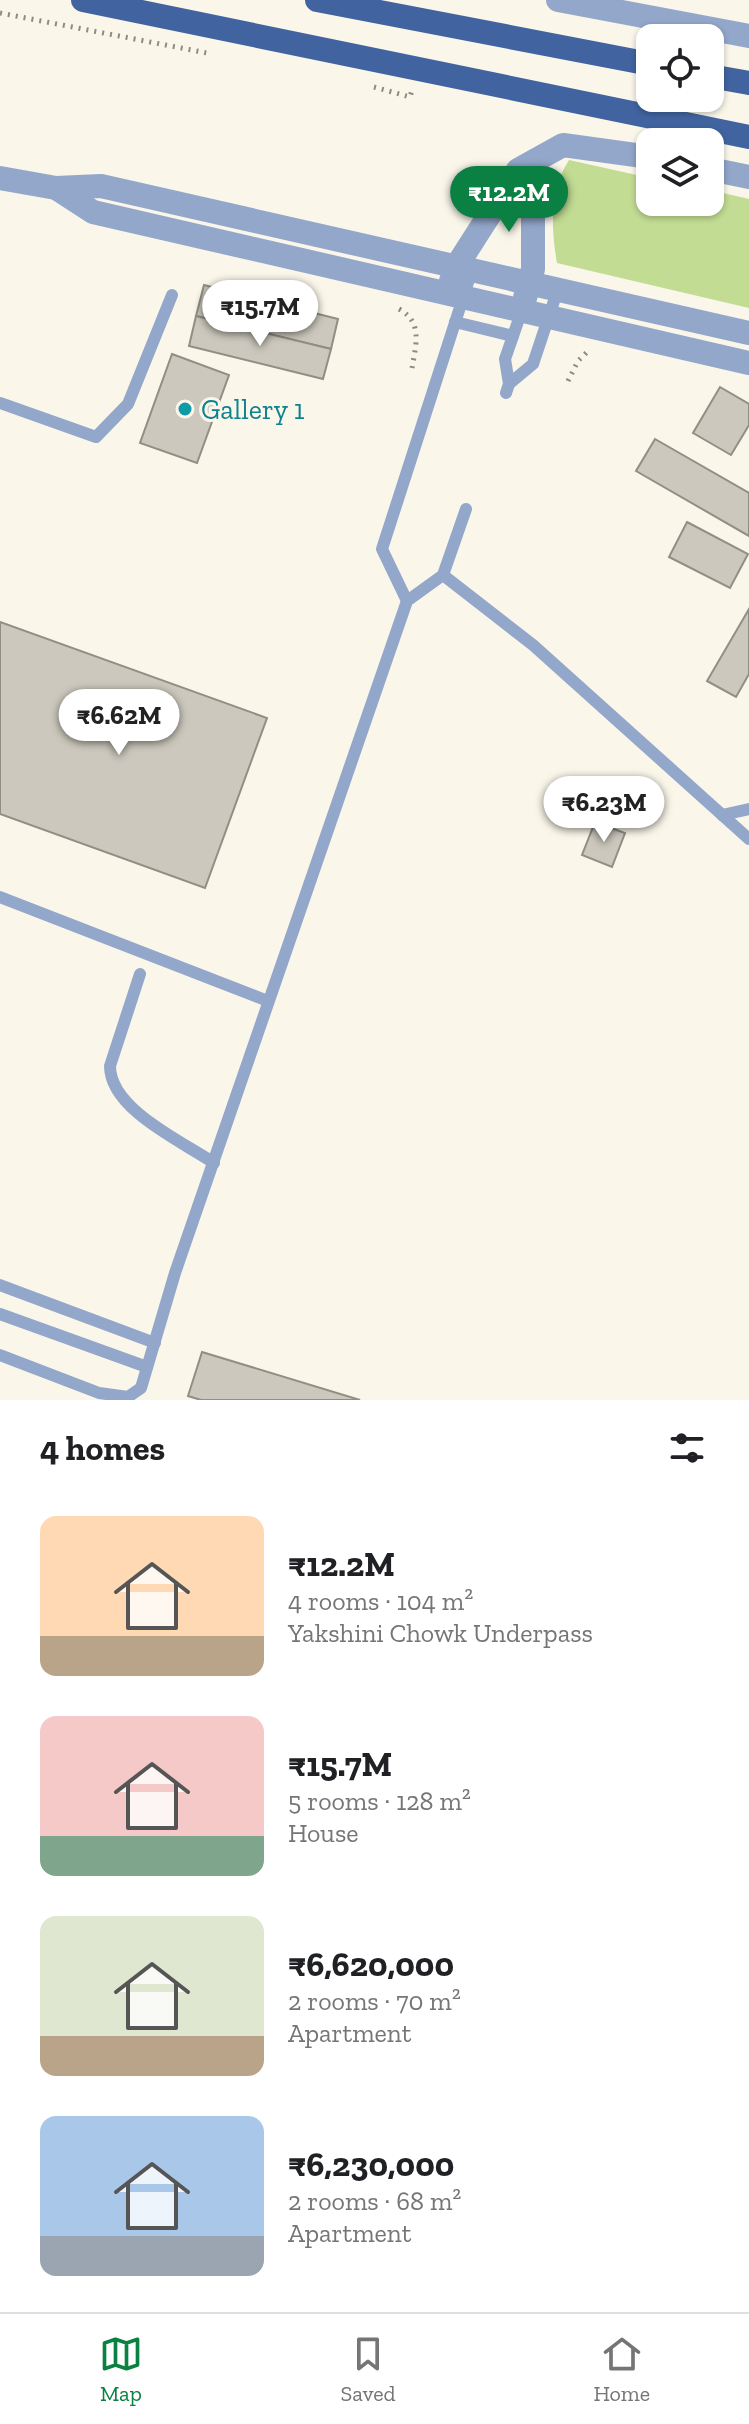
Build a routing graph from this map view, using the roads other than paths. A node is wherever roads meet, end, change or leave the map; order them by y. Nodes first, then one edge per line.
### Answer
1 (83, 0) edge
2 (317, 0) edge
3 (558, 0) edge
4 (596, 4) edge
5 (749, 36) edge
6 (636, 61) edge
7 (724, 79) edge
8 (749, 83) edge
9 (749, 137) edge
10 (636, 155) edge
11 (533, 162) junction
12 (724, 172) edge
13 (749, 177) edge
14 (0, 178) edge
15 (56, 188) junction
16 (464, 268) junction
17 (529, 283) junction
18 (558, 289) junction
19 (172, 295) dead end
20 (455, 296) junction
21 (522, 310) junction
22 (551, 316) junction
23 (455, 322) junction
24 (749, 333) edge
25 (513, 336) junction
26 (749, 363) edge
27 (0, 403) edge
28 (466, 509) dead end
29 (443, 575) junction
30 (407, 601) junction
31 (749, 809) edge
32 (722, 815) junction
33 (749, 839) edge
34 (0, 897) edge
35 (140, 974) dead end
36 (268, 1001) junction
37 (214, 1163) junction
38 (0, 1285) edge
39 (0, 1314) edge
40 (155, 1343) junction
41 (0, 1355) edge
42 (147, 1367) junction
43 (127, 1398) edge

1 - 9 main road
2 - 6 main road
3 - 4 street
4 - 5 street
7 - 8 main road
10 - 11 street
11 - 16 street
11 - 17 street
12 - 13 street
14 - 15 street
15 - 16 street
15 - 20 street
16 - 17 street
16 - 20 street
17 - 18 street
17 - 21 street
18 - 22 lane
18 - 24 street
19 - 27 lane
20 - 21 street
20 - 23 lane
21 - 22 street
21 - 25 lane
22 - 25 lane
22 - 26 street
23 - 25 lane
23 - 30 lane
28 - 29 lane
29 - 30 lane
29 - 32 lane
30 - 36 lane
31 - 32 lane
32 - 33 lane
34 - 36 lane
35 - 37 lane
36 - 37 lane
37 - 40 lane
38 - 40 lane
39 - 42 lane
40 - 42 lane
41 - 43 lane
42 - 43 lane

